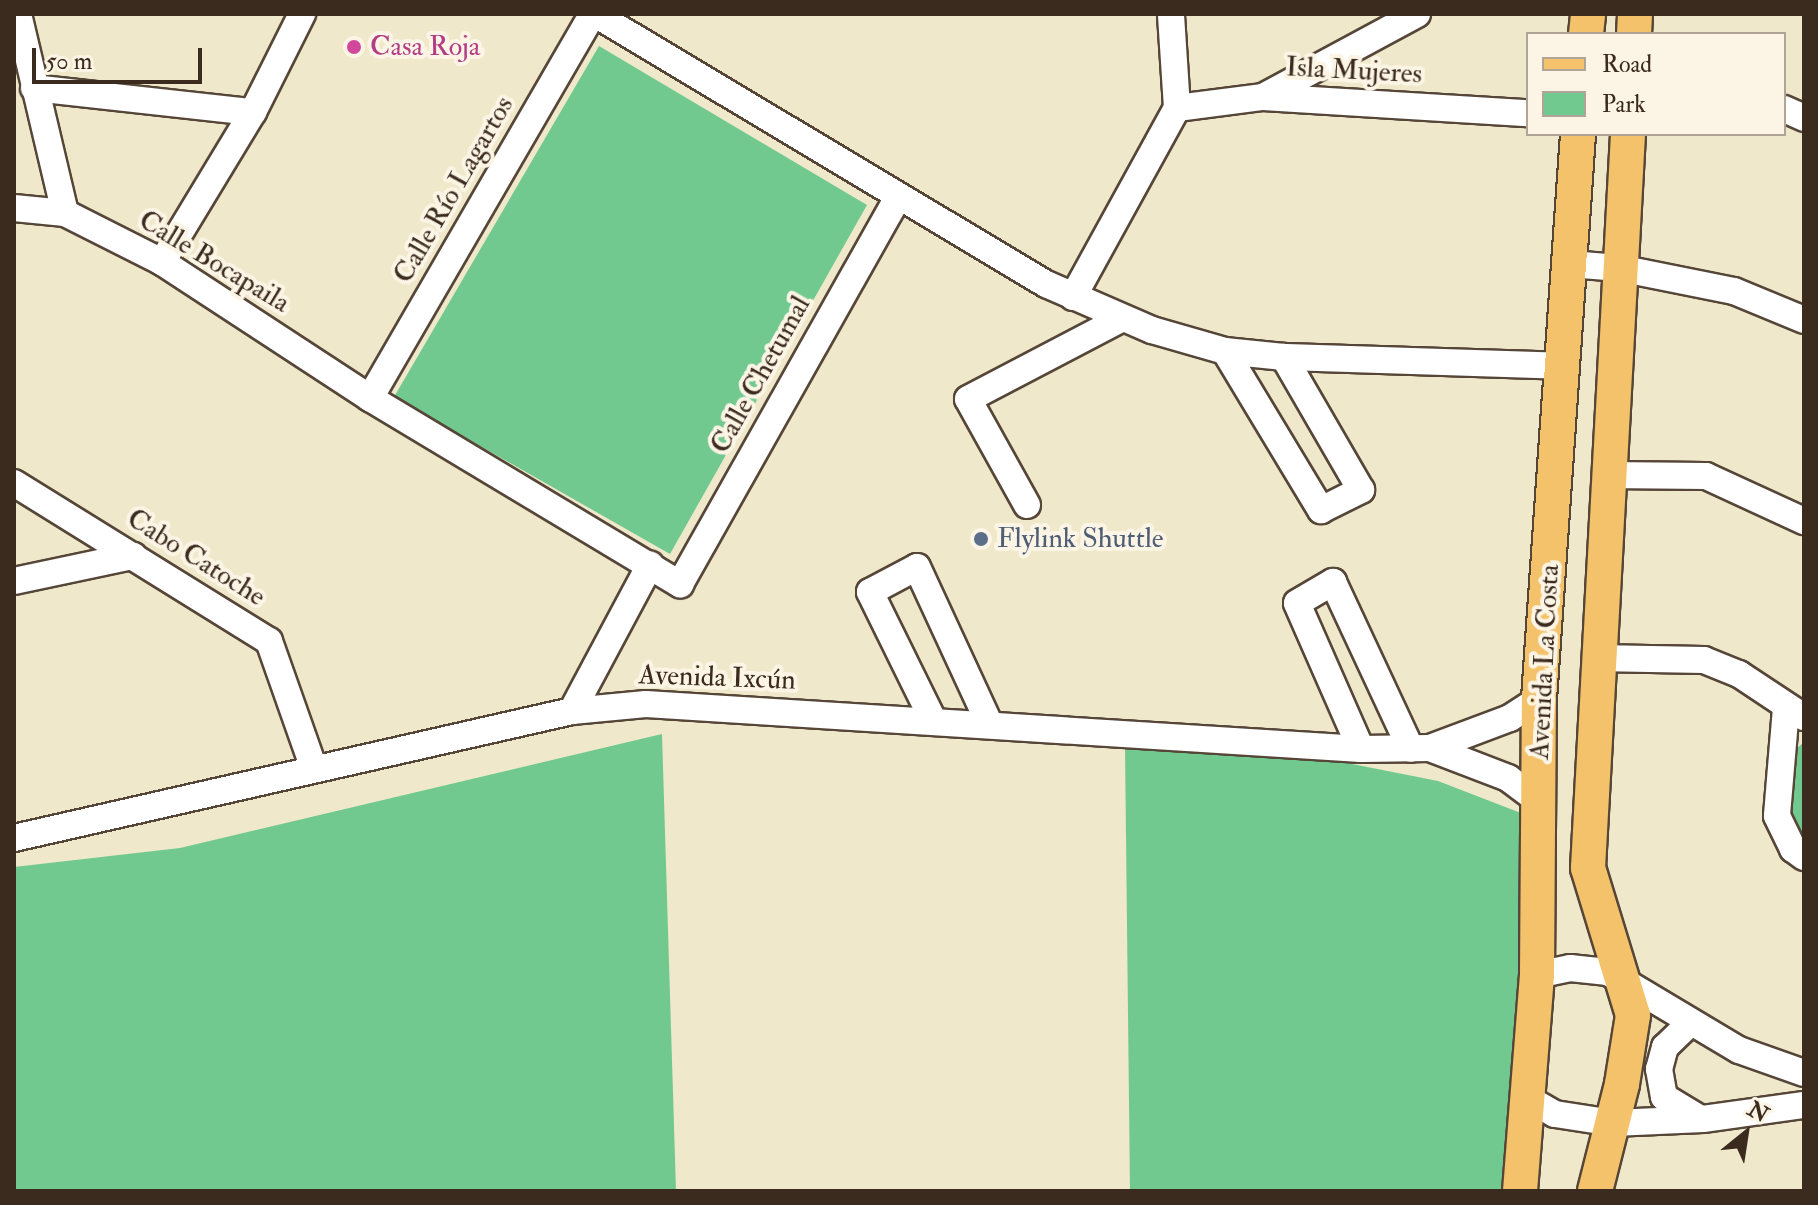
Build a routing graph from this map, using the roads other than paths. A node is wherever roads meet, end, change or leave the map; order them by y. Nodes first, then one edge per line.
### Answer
1 (18, 14) edge
2 (302, 14) edge
3 (594, 14) edge
4 (1171, 14) edge
5 (1417, 14) edge
6 (34, 88) junction
7 (1263, 97) junction
8 (1177, 108) junction
9 (253, 112) junction
10 (1526, 113) edge
11 (1578, 136) edge
12 (1628, 136) edge
13 (898, 197) junction
14 (14, 208) edge
15 (65, 213) junction
16 (162, 262) junction
17 (1570, 264) junction
18 (1619, 268) junction
19 (1073, 297) junction
20 (1121, 319) junction
21 (1804, 320) edge
22 (1225, 351) junction
23 (1284, 357) junction
24 (1563, 366) junction
25 (370, 398) junction
26 (1607, 475) junction
27 (14, 483) edge
28 (1027, 505) dead end
29 (1804, 521) edge
30 (133, 556) junction
31 (650, 565) junction
32 (14, 581) edge
33 (680, 584) joint
34 (1596, 658) junction
35 (1539, 699) junction
36 (1594, 704) junction
37 (572, 711) junction
38 (1795, 713) edge
39 (934, 722) junction
40 (989, 723) junction
41 (1420, 748) junction
42 (1361, 749) junction
43 (314, 769) junction
44 (1539, 801) junction
45 (14, 838) edge
46 (1804, 857) edge
47 (1537, 975) junction
48 (1623, 979) junction
49 (1691, 1022) junction
50 (1804, 1073) edge
51 (1527, 1098) junction
52 (1804, 1105) edge
53 (1703, 1119) junction
54 (1613, 1123) junction
55 (1520, 1191) edge
56 (1595, 1191) edge

1 - 6 street
2 - 9 street
3 - 13 street
3 - 25 street, Calle Río Lagartos
4 - 8 street
5 - 7 street
6 - 9 street
6 - 15 street
7 - 8 street, Isla Mujeres
7 - 10 street, Isla Mujeres
8 - 19 street
9 - 16 street
11 - 17 main road, Avenida La Costa
12 - 18 main road, Avenida La Costa
13 - 19 street
13 - 33 street, Calle Chetumal
14 - 15 street, Calle Bocapaila
15 - 16 street, Calle Bocapaila
16 - 25 street, Calle Bocapaila
17 - 18 street
17 - 24 main road, Avenida La Costa
18 - 21 street
18 - 26 main road, Avenida La Costa
19 - 20 street
20 - 22 street
20 - 28 street
22 - 23 street
22 - 23 street
23 - 24 street
24 - 35 main road, Avenida La Costa
25 - 31 street, Calle Bocapaila
26 - 29 street
26 - 34 main road, Avenida La Costa
27 - 30 street, Cabo Catoche
30 - 32 street
30 - 43 street, Cabo Catoche
31 - 33 street, Calle Bocapaila
31 - 37 street
34 - 36 main road, Avenida La Costa
34 - 38 street
35 - 36 main road
35 - 41 street, Avenida Ixcún
35 - 44 main road, Avenida La Costa
36 - 48 main road, Avenida La Costa
37 - 39 street, Avenida Ixcún
37 - 43 street, Avenida Ixcún
38 - 46 street
39 - 40 street, Avenida Ixcún
39 - 40 street
40 - 42 street, Avenida Ixcún
41 - 42 street, Avenida Ixcún
41 - 42 street
41 - 44 street, Avenida Ixcún
43 - 45 street, Avenida Ixcún
44 - 47 main road, Avenida La Costa
47 - 48 street
47 - 51 main road, Avenida La Costa
48 - 49 street
48 - 54 main road, Avenida La Costa
49 - 50 street
49 - 53 street
51 - 54 street
51 - 55 main road, Avenida La Costa
52 - 53 street
53 - 54 street
54 - 56 main road

